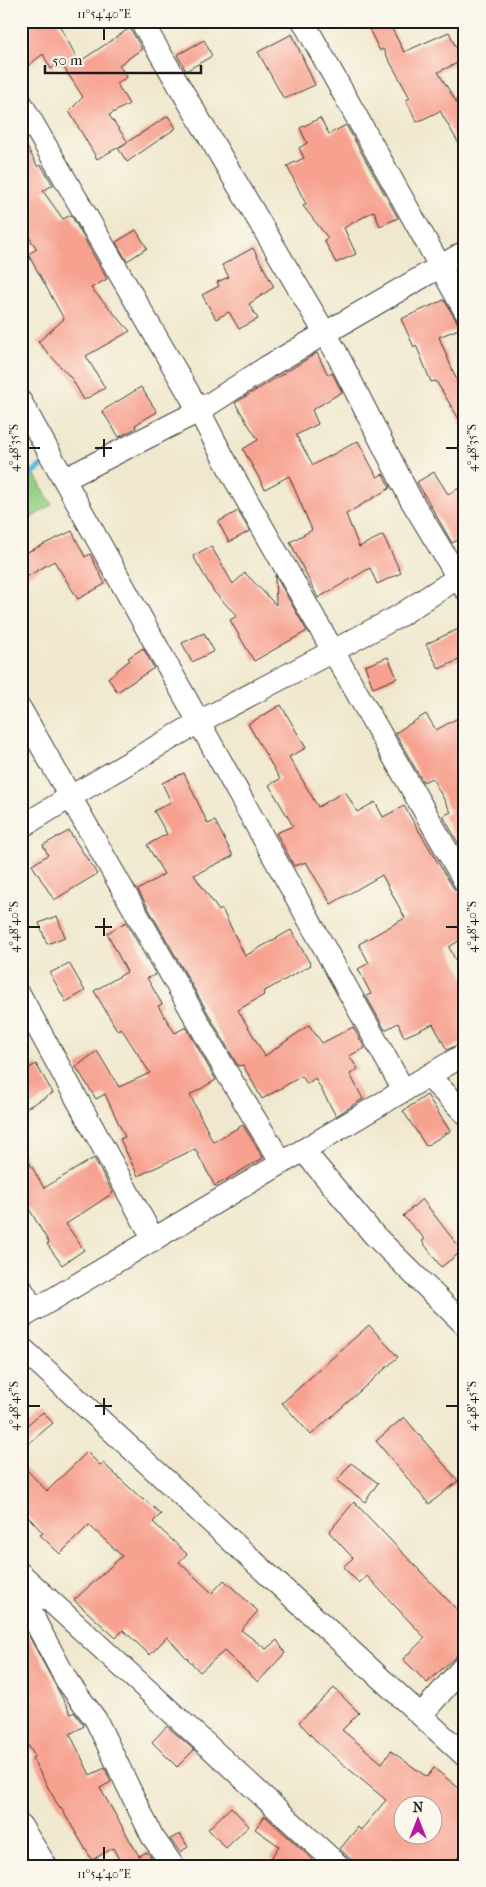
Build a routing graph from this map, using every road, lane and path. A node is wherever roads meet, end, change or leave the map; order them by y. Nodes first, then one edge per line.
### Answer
1 (141, 21) edge
2 (303, 21) edge
3 (21, 103) edge
4 (465, 252) edge
5 (440, 266) junction
6 (465, 311) edge
7 (325, 334) junction
8 (21, 402) edge
9 (199, 411) junction
10 (65, 480) junction
11 (463, 580) edge
12 (333, 650) junction
13 (21, 710) edge
14 (199, 722) junction
15 (70, 797) junction
16 (21, 827) edge
17 (465, 882) edge
18 (21, 997) edge
19 (465, 1054) edge
20 (428, 1077) junction
21 (404, 1091) junction
22 (465, 1113) edge
23 (302, 1150) junction
24 (281, 1162) junction
25 (154, 1240) junction
26 (21, 1288) edge
27 (28, 1314) edge
28 (465, 1325) edge
29 (21, 1347) edge
30 (21, 1574) edge
31 (21, 1587) edge
32 (465, 1665) edge
33 (421, 1715) junction
34 (465, 1756) edge
35 (21, 1826) edge
36 (46, 1866) edge
37 (173, 1866) edge
38 (340, 1866) edge

1 - 7 street
2 - 5 street
3 - 9 street
4 - 5 street
5 - 6 street
5 - 7 street
7 - 9 street
7 - 11 street
8 - 10 street
9 - 10 street
9 - 12 street
10 - 14 street
11 - 12 street
12 - 14 street
12 - 17 street
13 - 15 street
14 - 15 street
14 - 21 street
15 - 16 street
15 - 24 street
18 - 25 street
19 - 20 street
20 - 21 street
20 - 22 street
21 - 23 street
23 - 24 street
23 - 28 street
24 - 25 street
25 - 27 street
26 - 27 street
29 - 33 street
30 - 38 street
31 - 37 street
32 - 33 street
33 - 34 street
35 - 36 street

